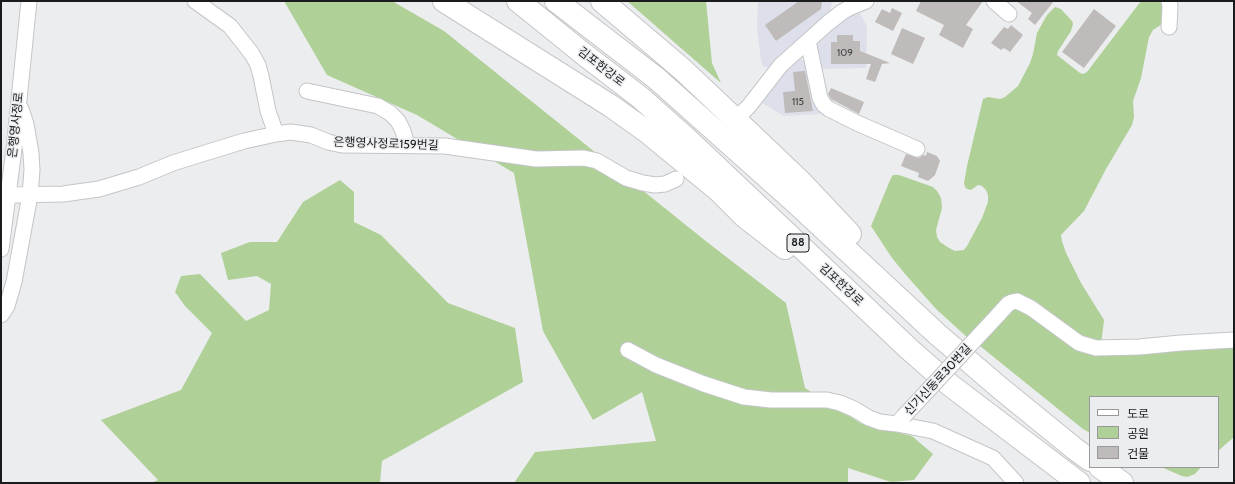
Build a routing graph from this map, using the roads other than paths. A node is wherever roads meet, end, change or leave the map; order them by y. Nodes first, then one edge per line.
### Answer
1 (29, 1) edge
2 (195, 1) edge
3 (444, 1) edge
4 (518, 1) edge
5 (556, 1) edge
6 (602, 1) edge
7 (866, 1) edge
8 (994, 1) edge
9 (1169, 1) edge
10 (1009, 14) dead end
11 (1169, 27) dead end
12 (808, 41) junction
13 (307, 91) dead end
14 (19, 102) junction
15 (743, 112) dead end
16 (276, 134) junction
17 (407, 145) junction
18 (917, 149) dead end
19 (676, 179) dead end
20 (9, 195) junction
21 (30, 195) junction
22 (1, 249) edge
23 (842, 286) junction
24 (1, 315) edge
25 (937, 334) junction
26 (1234, 340) edge
27 (628, 350) dead end
28 (900, 420) junction
29 (1089, 459) edge
30 (1101, 468) edge
31 (1016, 483) edge
32 (1079, 483) edge
33 (1122, 483) edge

1 - 14 street, 은행영사정로
2 - 16 street
3 - 23 highway
4 - 23 highway, 김포한강로 / 88
5 - 25 highway, 김포한강로 / 88
6 - 25 highway
7 - 12 street
8 - 10 street
9 - 11 street
12 - 15 street
12 - 18 street
13 - 17 street
14 - 20 street, 은행영사정로
14 - 21 street
16 - 17 street, 은행영사정로159번길
16 - 21 street, 은행영사정로159번길
17 - 19 street, 은행영사정로159번길
20 - 21 street, 은행영사정로159번길
20 - 22 street, 은행영사정로
21 - 24 street
23 - 32 highway, 김포한강로 / 88
25 - 29 highway, 김포한강로 / 88
26 - 28 street, 신기신동로30번길, bridge
27 - 28 street, 신기신동로30번길
28 - 31 street
30 - 33 highway

